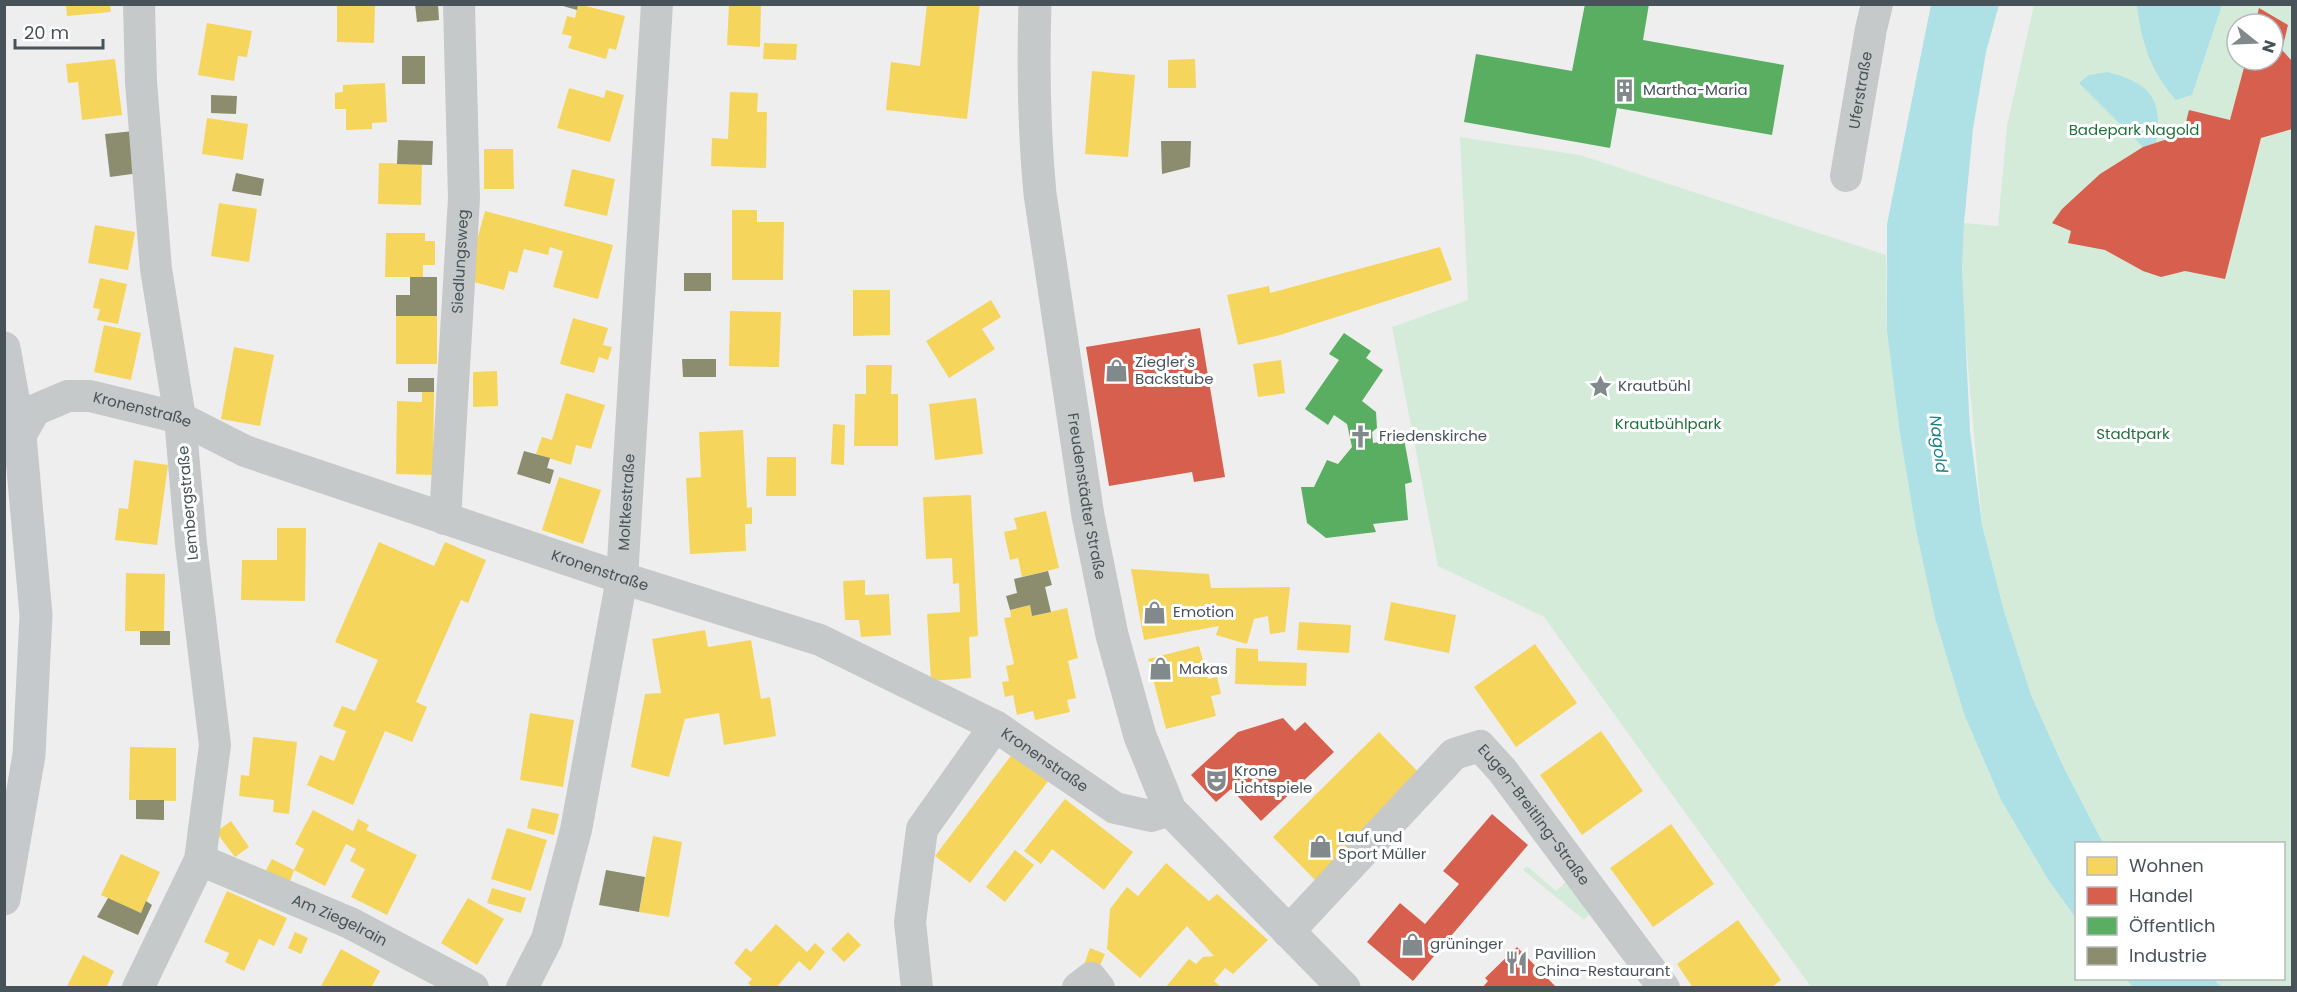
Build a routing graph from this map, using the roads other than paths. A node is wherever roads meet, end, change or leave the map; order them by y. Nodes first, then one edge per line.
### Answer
1 (139, 4) edge
2 (459, 4) edge
3 (657, 4) edge
4 (1035, 4) edge
5 (1877, 4) edge
6 (1846, 176) dead end
7 (4, 348) edge
8 (180, 418) junction
9 (20, 436) junction
10 (445, 519) junction
11 (622, 578) junction
12 (995, 726) junction
13 (1170, 810) junction
14 (200, 860) junction
15 (4, 899) edge
16 (1288, 932) junction
17 (138, 987) edge
18 (473, 987) edge
19 (522, 987) edge
20 (916, 987) edge
21 (1078, 987) edge
22 (1099, 987) edge
23 (1310, 987) edge
24 (1344, 987) edge
25 (1664, 987) edge

1 - 8 street, Lembergstraße
2 - 10 street, Siedlungsweg
3 - 11 street, Moltkestraße
4 - 13 street, Freudenstädter Straße
5 - 6 street, Uferstraße
7 - 9 main road
8 - 9 street, Kronenstraße
8 - 10 street, Kronenstraße
8 - 14 street, Lembergstraße
9 - 15 main road
10 - 11 street, Kronenstraße
11 - 12 street, Kronenstraße
11 - 19 street, Moltkestraße
12 - 13 street, Kronenstraße
12 - 20 street
13 - 16 street, Freudenstädter Straße
14 - 17 street, Lembergstraße
14 - 18 street, Am Ziegelrain
16 - 23 street, Freudenstädter Straße
16 - 24 street, Freudenstädter Straße
16 - 25 street, Eugen-Breitling-Straße
21 - 22 street

